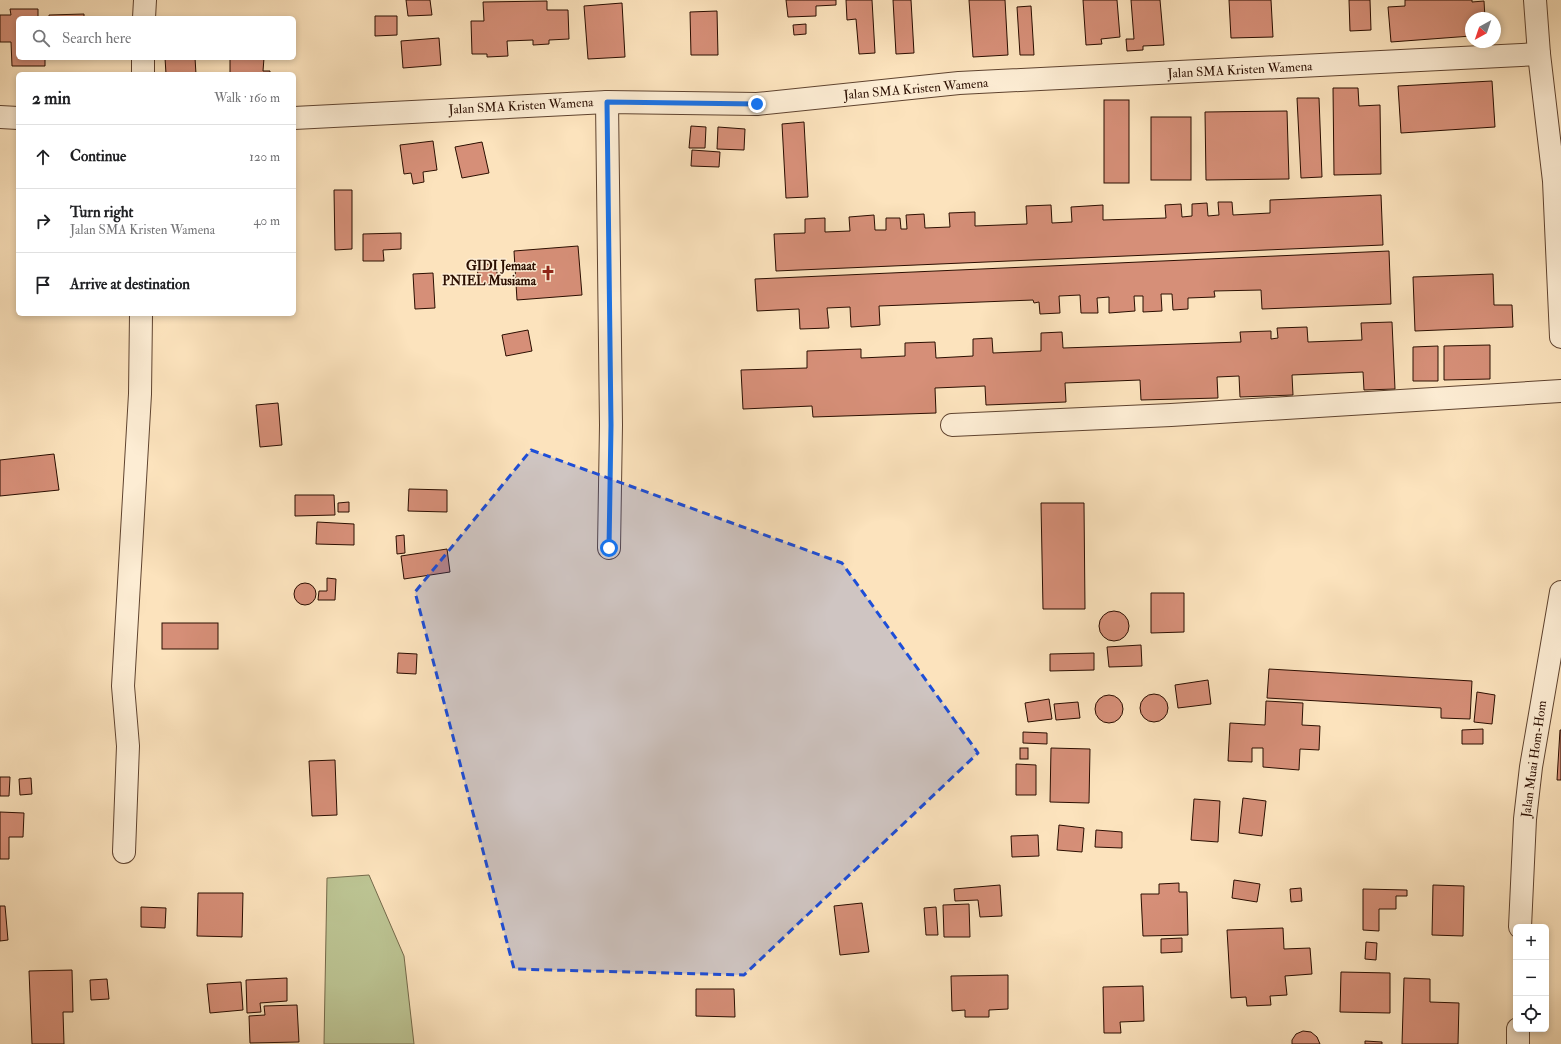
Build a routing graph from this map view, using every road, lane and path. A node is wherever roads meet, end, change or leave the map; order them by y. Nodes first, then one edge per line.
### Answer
1 (145, 0) edge
2 (1535, 0) edge
3 (144, 16) edge
4 (1539, 54) junction
5 (143, 60) edge
6 (143, 72) edge
7 (607, 102) junction
8 (0, 117) edge
9 (16, 118) edge
10 (296, 118) edge
11 (141, 316) edge
12 (1561, 338) edge
13 (1561, 391) edge
14 (952, 424) dead end
15 (609, 548) dead end
16 (1561, 592) edge
17 (124, 852) dead end
18 (1520, 924) edge
19 (1518, 1032) edge
20 (1518, 1044) edge

1 - 3 street
2 - 4 street
4 - 7 street, Jalan SMA Kristen Wamena
4 - 12 street
5 - 6 street
7 - 10 street, Jalan SMA Kristen Wamena
7 - 15 street
8 - 9 street
11 - 17 street
13 - 14 street
16 - 18 street, Jalan Muai Hom-Hom
19 - 20 street

